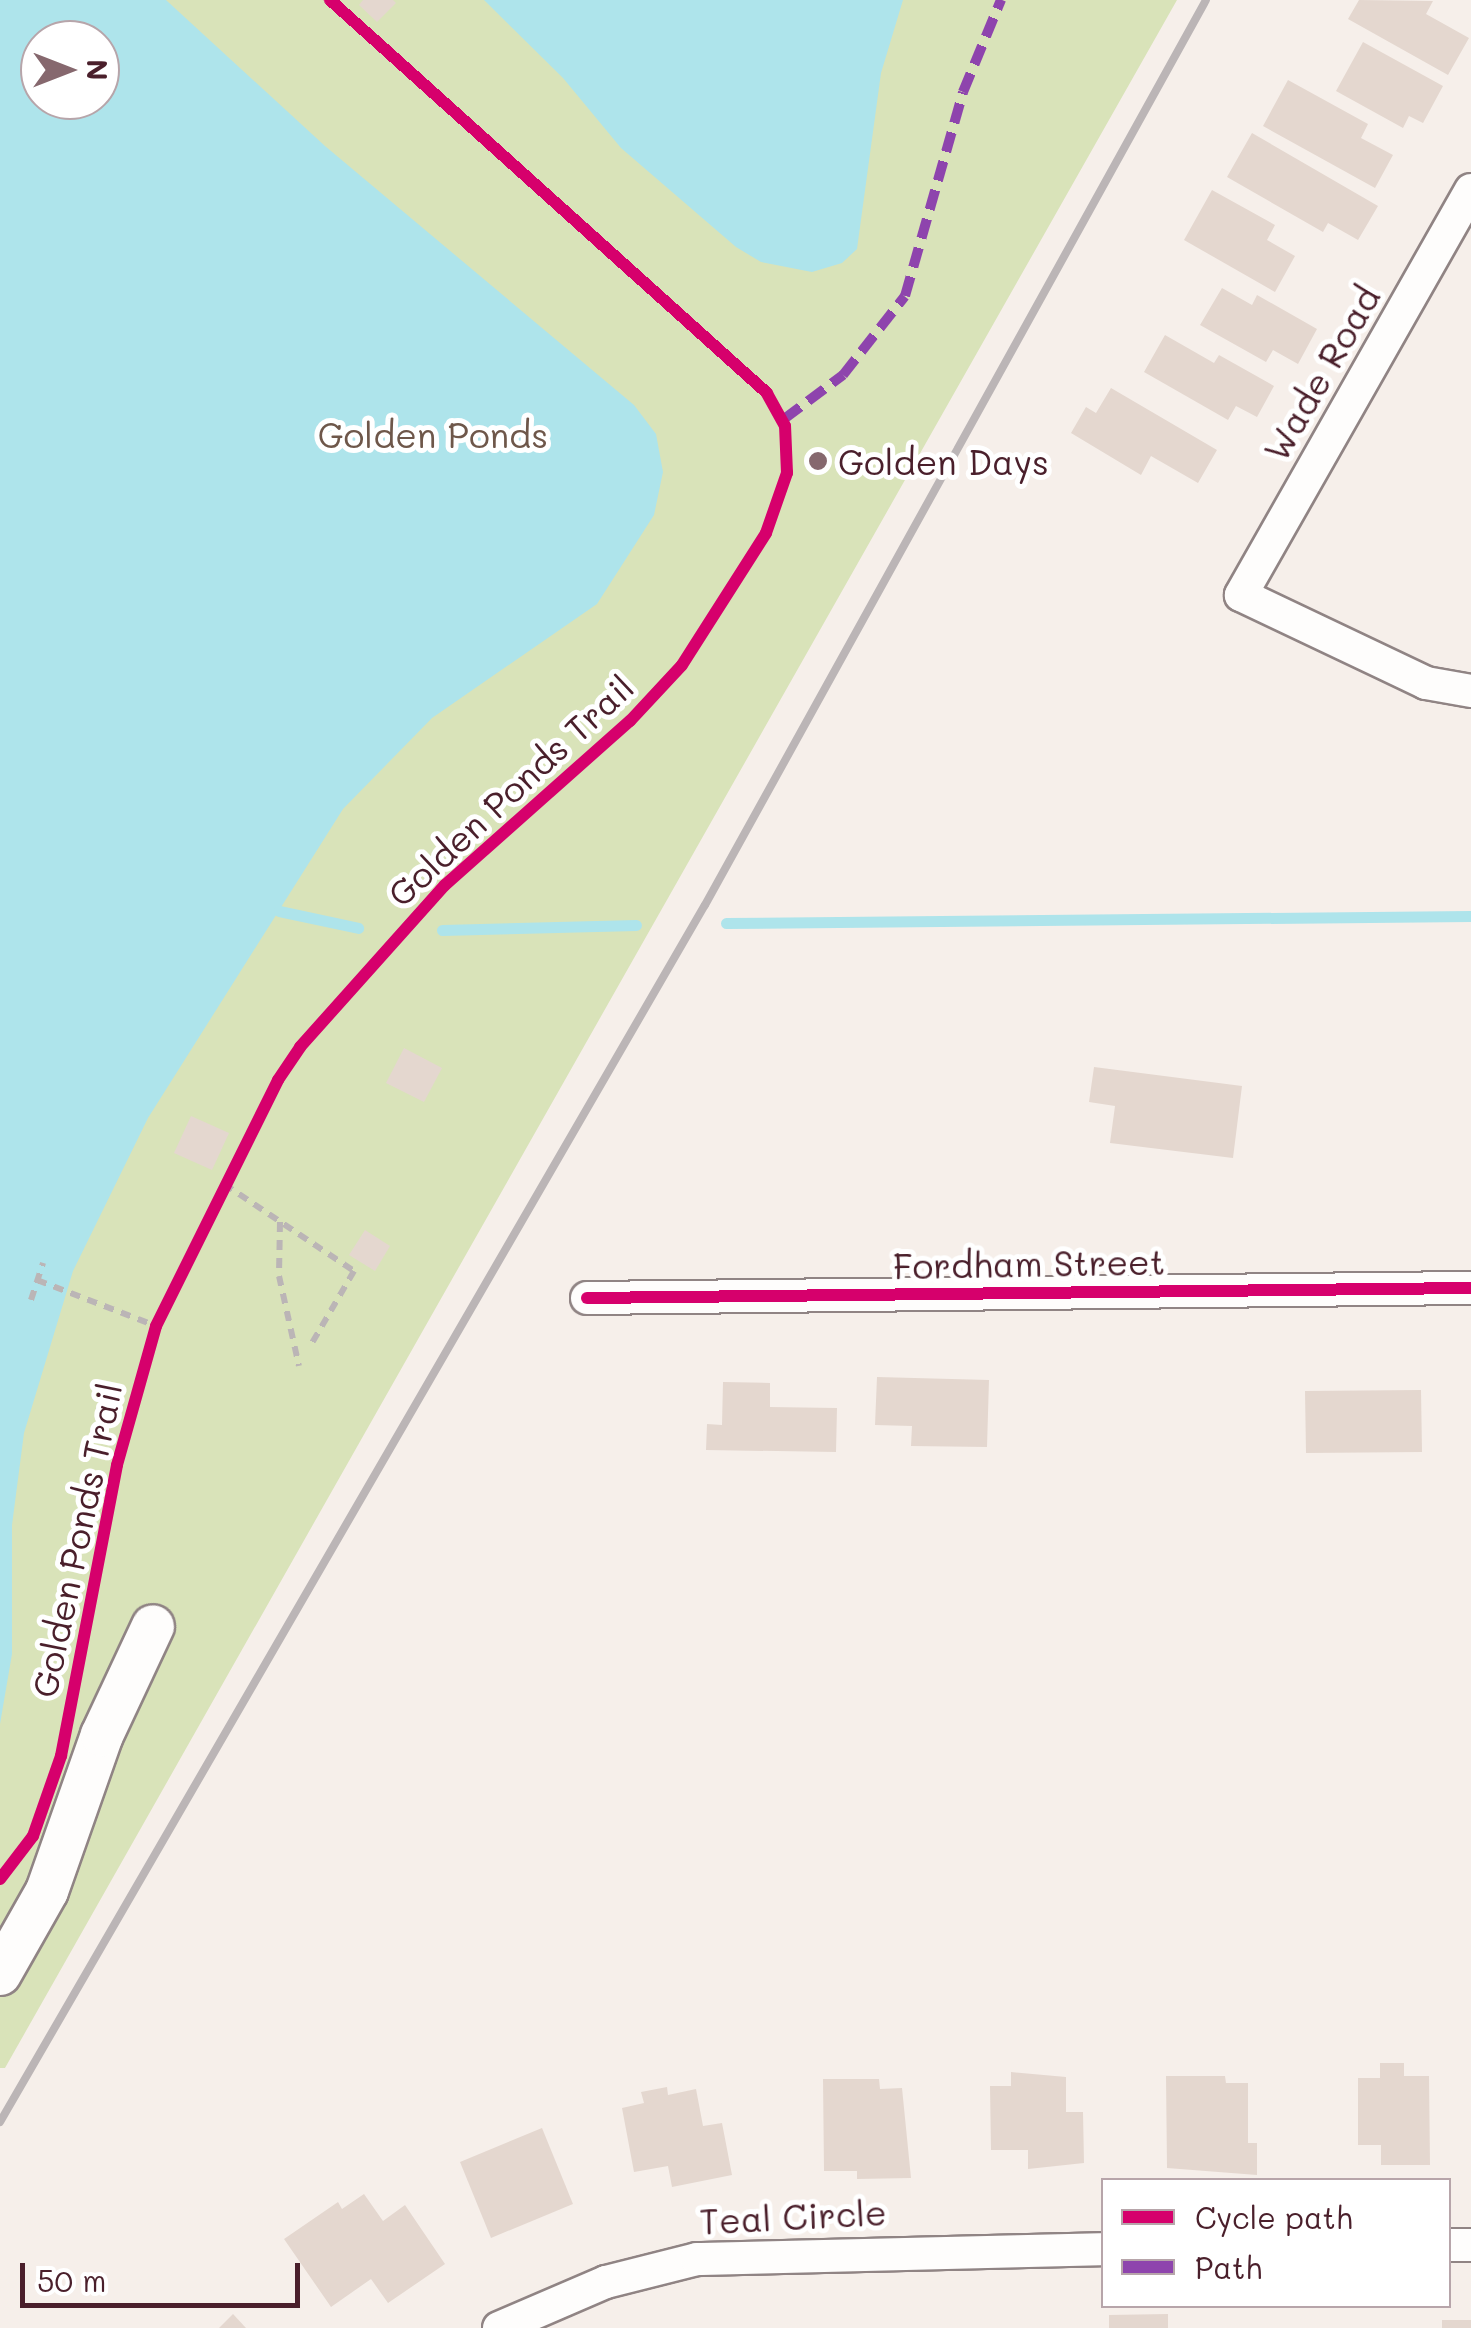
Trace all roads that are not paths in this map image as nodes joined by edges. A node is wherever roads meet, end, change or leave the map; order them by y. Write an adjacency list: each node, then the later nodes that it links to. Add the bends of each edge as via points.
1 (1471, 190): 2 (street, Wade Road, via 1241,595 1426,683)
2 (1471, 691)
3 (1471, 1288): 4 (street, Fordham Street)
4 (587, 1298)
5 (153, 1626): 6 (street, via 95,1754 52,1878)
6 (0, 1974)
7 (1101, 2249): 8 (street, Teal Circle, via 697,2259 606,2282)
8 (499, 2328)

